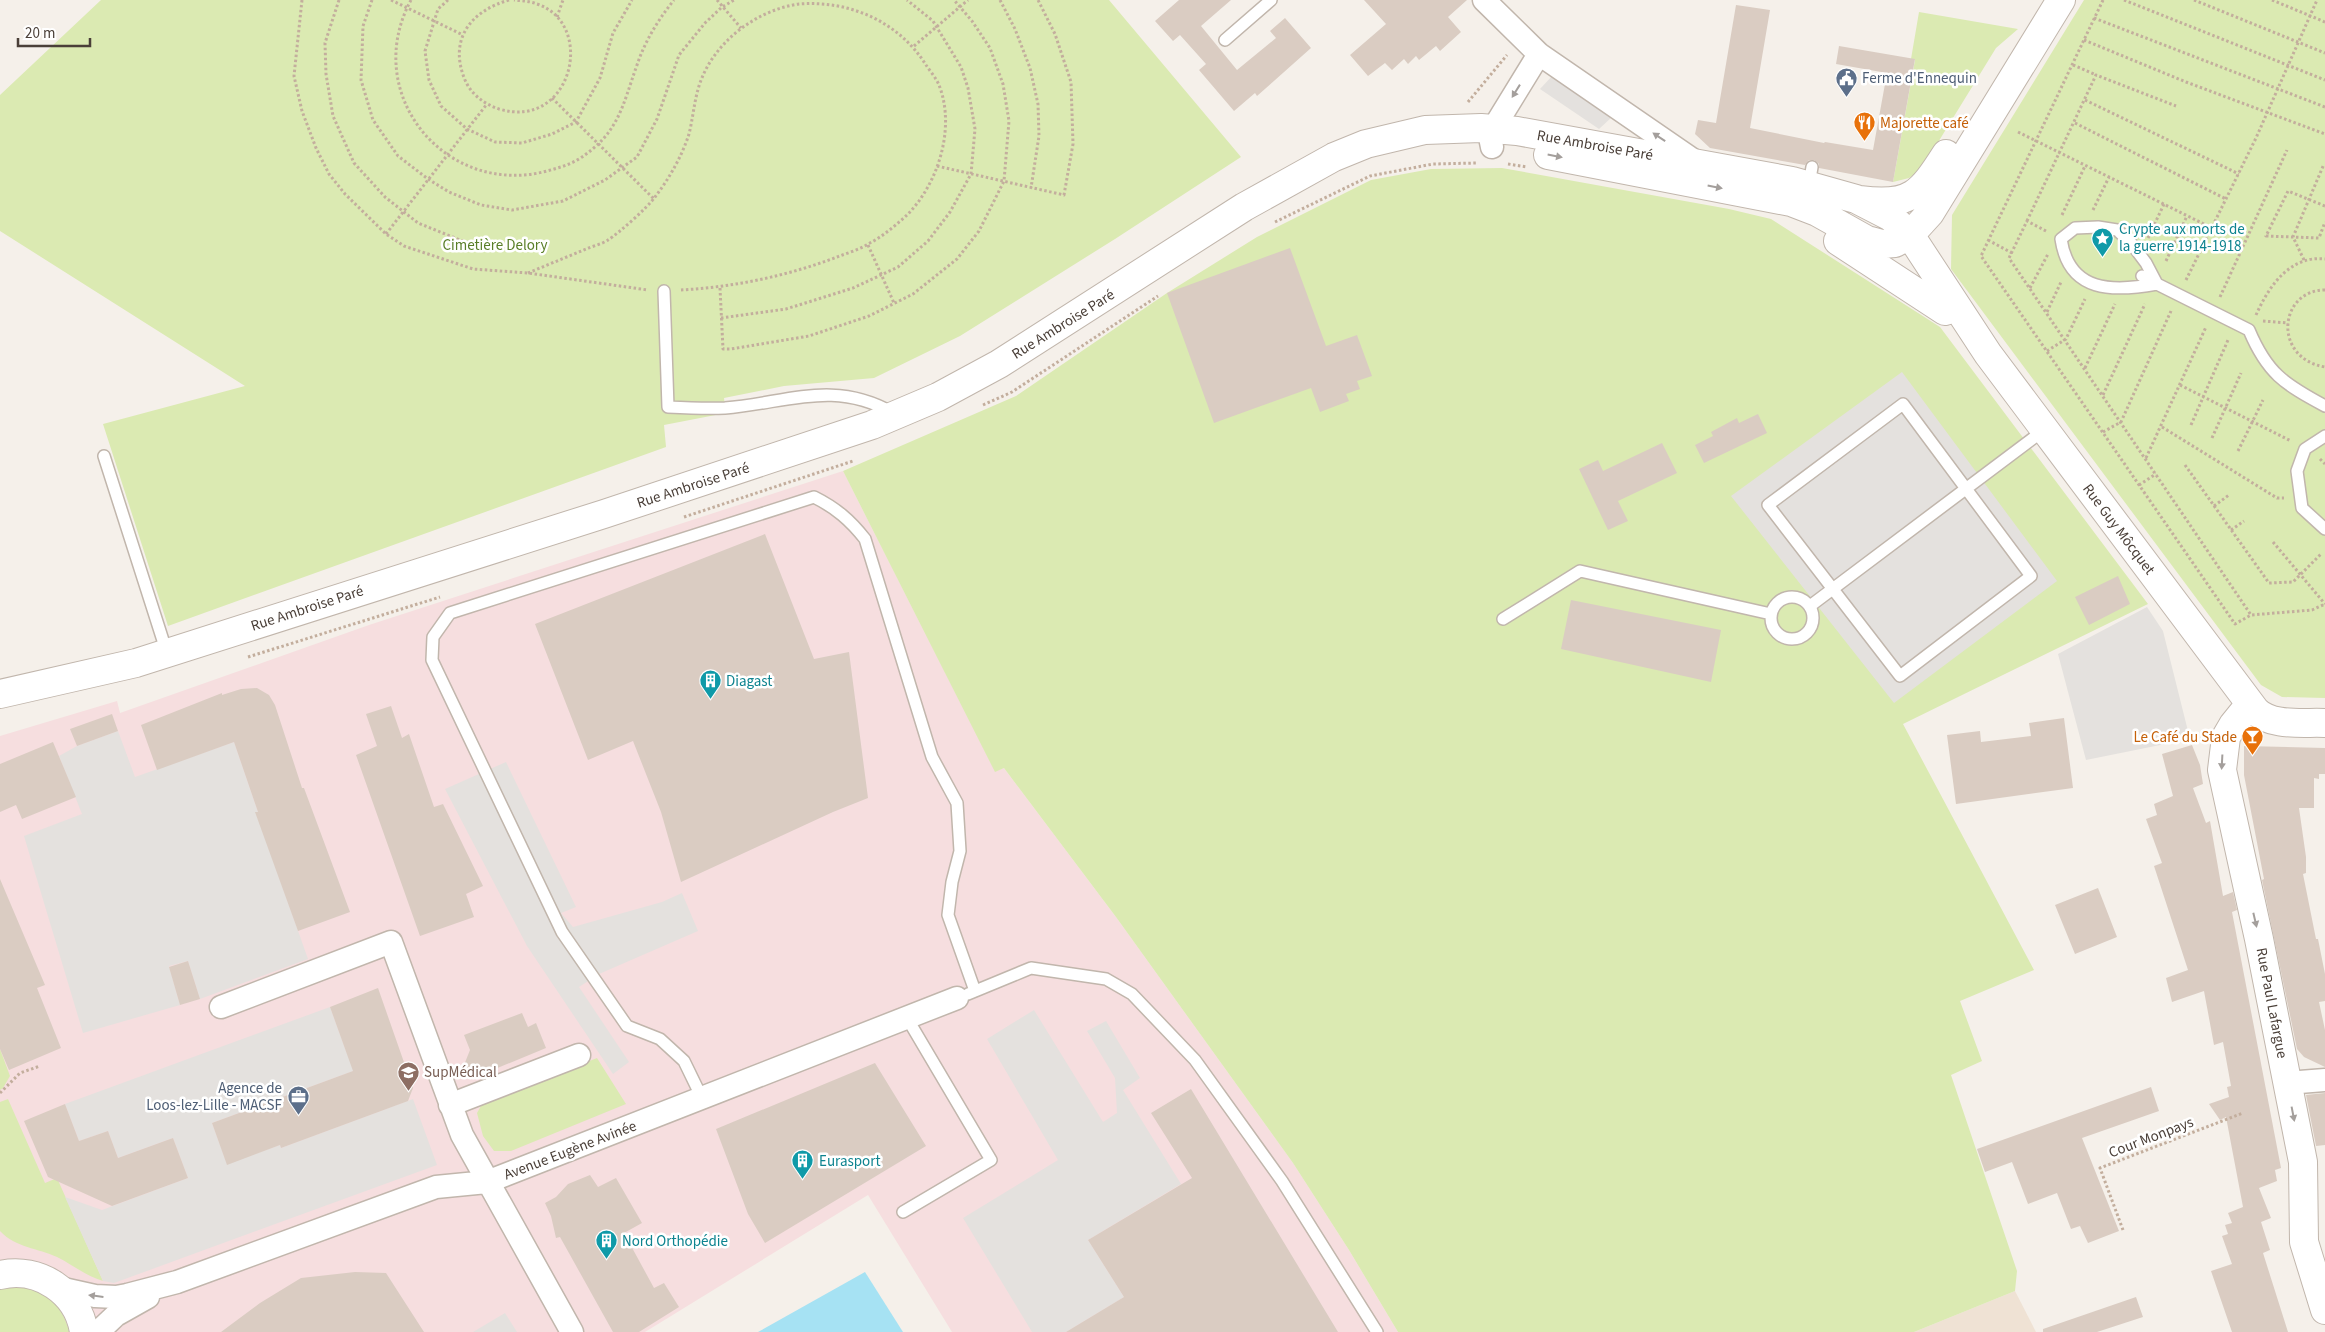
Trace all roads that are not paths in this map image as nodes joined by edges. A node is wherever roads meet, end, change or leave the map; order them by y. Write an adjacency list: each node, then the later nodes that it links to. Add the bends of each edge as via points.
1 (1270, 0): 5 (lane)
2 (1484, 0): 6 (street)
3 (2061, 0): 4 (street)
4 (2035, 35): 10 (street, Rue Ambroise Paré, via 2004,60 1929,180 1912,197 1887,202); 11 (street, via 1915,220)
5 (1225, 40)
6 (1539, 54): 7 (street, one-way to 7); 8 (street, one-way to 6)
7 (1492, 138): 8 (street, Rue Ambroise Paré, via 1517,131); 9 (street, Rue Ambroise Paré, one-way to 9, via 1546,154); 17 (street, Rue Ambroise Paré, via 1452,128 1416,132 1366,144 1334,157 1266,194 999,364)
8 (1699, 164): 10 (street, Rue Ambroise Paré, via 1810,176)
9 (1749, 194): 11 (street, Rue Ambroise Paré, via 1801,206 1874,243 1890,244); 14 (street, Rue Ambroise Paré, via 1785,206)
10 (1856, 199): 11 (street, Rue Ambroise Paré, via 1891,217)
11 (1910, 235): 14 (street, Rue Guy Môcquet, via 1916,265); 15 (street, Rue Guy Môcquet)
12 (2145, 278): 12 (lane, via 2114,289 2092,285 2075,272 2063,254 2061,239 2075,228 2116,230 2135,248); 16 (lane, via 2249,330 2259,353 2274,374)
13 (664, 291): 17 (lane, via 668,407 725,408 802,395 843,396 876,403)
14 (1945, 311): 15 (street, Rue Guy Môcquet)
15 (1988, 354): 18 (street, Rue Guy Môcquet)
16 (2325, 406)
17 (897, 415): 27 (street, Rue Ambroise Paré, via 849,434)
18 (2044, 430): 21 (lane); 29 (street, Rue Guy Môcquet)
19 (2325, 436): 22 (lane, via 2305,448 2296,471 2302,508)
20 (104, 456): 27 (lane)
21 (1966, 488): 23 (lane); 23 (lane, via 1903,404 1768,505); 23 (lane, via 2032,576 1900,676)
22 (2325, 529)
23 (1833, 589): 24 (lane)
24 (1810, 606): 25 (lane, via 1803,599 1790,596 1778,602); 25 (lane, via 1813,623 1805,635 1798,638 1778,634)
25 (1771, 614): 26 (lane, via 1580,571)
26 (1503, 619)
27 (167, 653): 28 (street, Rue Ambroise Paré, via 82,677)
28 (0, 694)
29 (2250, 704): 30 (street, Rue Guy Môcquet, via 2269,719); 36 (street, Rue Paul Lafargue, one-way to 36, via 2226,737 2222,770)
30 (2325, 723)
31 (966, 994): 33 (street, Avenue Eugène Avinée); 37 (lane, via 948,916 960,851 958,803 932,757 865,539 835,507 814,497 450,613 432,637 432,660 562,932 627,1026 660,1039 684,1061); 49 (lane, via 1031,968 1106,978 1132,994 1195,1060 1282,1181)
32 (220, 1007): 38 (street, via 391,942)
33 (907, 1018): 37 (street, Avenue Eugène Avinée); 40 (lane, via 991,1160)
34 (580, 1055): 38 (street)
35 (2325, 1080): 36 (street)
36 (2287, 1083): 45 (street, Rue Paul Lafargue, one-way to 45, via 2304,1171 2304,1242)
37 (702, 1098): 39 (street, Avenue Eugène Avinée)
38 (450, 1105): 39 (street)
39 (487, 1182): 43 (street, Avenue Eugène Avinée, via 436,1187); 48 (street)
40 (903, 1212)
41 (0, 1254): 42 (street)
42 (11, 1274): 44 (street, via 41,1278)
43 (177, 1282): 44 (street, Avenue Eugène Avinée, one-way to 44, via 116,1297 90,1296); 47 (street, Avenue Eugène Avinée, via 116,1315)
44 (59, 1288): 46 (street, via 78,1311)
45 (2325, 1310)
46 (84, 1332)
47 (98, 1332)
48 (572, 1332)
49 (1377, 1332)

